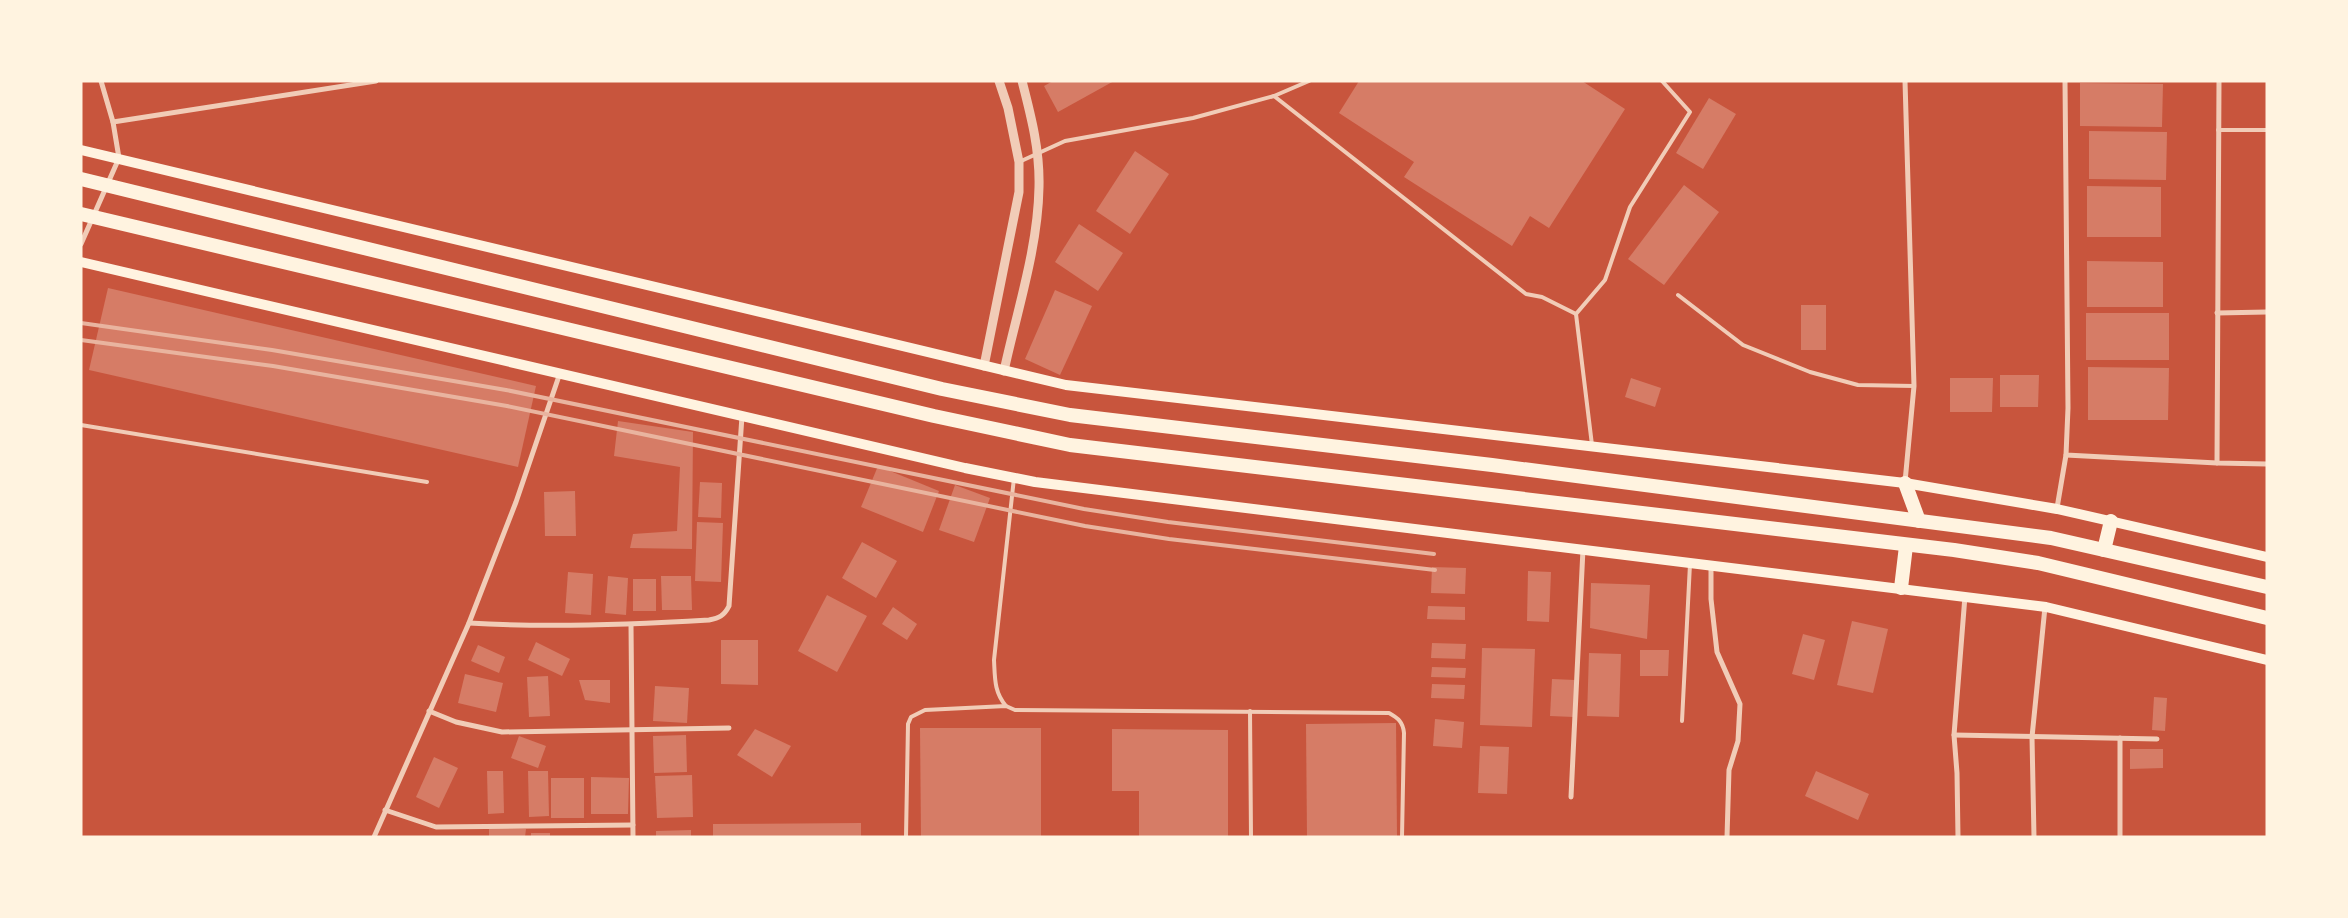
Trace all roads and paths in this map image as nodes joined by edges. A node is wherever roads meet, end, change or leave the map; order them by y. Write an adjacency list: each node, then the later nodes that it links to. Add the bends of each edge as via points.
1 (101, 81): 11 (street)
2 (376, 81): 11 (street)
3 (999, 81): 17 (street)
4 (1022, 81): 15 (street)
5 (1309, 81): 10 (lane)
6 (1662, 81): 25 (lane, via 1690,112 1630,207 1605,280)
7 (1905, 81): 29 (street)
8 (2065, 81): 33 (street)
9 (2219, 81): 12 (street)
10 (1274, 96): 15 (lane, via 1193,118 1065,142); 25 (lane, via 1526,294 1542,297)
11 (113, 122): 16 (street)
12 (2218, 130): 13 (lane); 24 (street)
13 (2267, 130)
14 (81, 150): 16 (main road)
15 (1038, 154): 17 (lane); 27 (street, via 1039,187 1031,250)
16 (119, 158): 20 (street); 26 (main road)
17 (1019, 162): 26 (street, via 1020,192)
18 (81, 179): 40 (highway, via 942,389 1070,415 1492,465)
19 (81, 214): 42 (highway, via 934,416 1070,445)
20 (81, 244)
21 (81, 262): 28 (main road)
22 (1678, 295): 29 (lane, via 1743,345 1810,372 1858,385)
23 (2267, 312): 24 (street)
24 (2217, 313): 34 (street)
25 (1576, 314): 32 (lane)
26 (984, 366): 27 (main road)
27 (1004, 371): 32 (main road, via 1085,388)
28 (560, 373): 30 (main road); 53 (street, via 516,502)
29 (1914, 386): 38 (street)
30 (742, 415): 36 (main road); 54 (street, via 726,613 708,620)
31 (81, 425): 37 (lane)
32 (1593, 447): 38 (main road)
33 (2066, 455): 34 (street); 39 (street)
34 (2217, 463): 35 (street)
35 (2267, 464)
36 (1014, 478): 43 (main road); 56 (lane, via 994,660 998,697)
37 (427, 482)
38 (1904, 483): 39 (main road); 40 (highway)
39 (2056, 509): 41 (main road)
40 (1918, 521): 44 (highway, via 2051,538)
41 (2110, 521): 44 (highway); 45 (main road)
42 (1906, 546): 49 (highway); 52 (highway, via 2038,563)
43 (1583, 549): 46 (main road); 66 (street)
44 (2104, 550): 48 (highway)
45 (2267, 558)
46 (1690, 562): 47 (main road); 59 (lane)
47 (1711, 565): 49 (main road); 74 (street, via 1717,652 1740,704 1738,741 1729,770)
48 (2267, 587)
49 (1901, 588): 50 (main road)
50 (1966, 596): 51 (main road); 62 (street)
51 (2046, 606): 55 (main road); 63 (street)
52 (2267, 618)
53 (469, 623): 54 (street, via 531,627); 57 (street)
54 (631, 625): 60 (street)
55 (2267, 660)
56 (1006, 706): 58 (lane, via 1016,710); 71 (lane, via 925,710 911,718 908,724)
57 (429, 711): 60 (street, via 456,722 502,732); 67 (street)
58 (1250, 711): 72 (lane); 73 (lane, via 1389,713 1398,718 1404,733)
59 (1682, 721)
60 (631, 728): 61 (street); 68 (street)
61 (729, 728)
62 (1954, 735): 63 (street); 75 (street, via 1958,773)
63 (2032, 737): 64 (street); 76 (street)
64 (2120, 738): 65 (street); 77 (street)
65 (2157, 739)
66 (1571, 797)
67 (385, 810): 68 (street, via 436,827); 69 (street)
68 (633, 825): 70 (street)
69 (374, 837)
70 (633, 837)
71 (906, 837)
72 (1251, 837)
73 (1402, 837)
74 (1727, 837)
75 (1958, 837)
76 (2034, 837)
77 (2120, 837)

